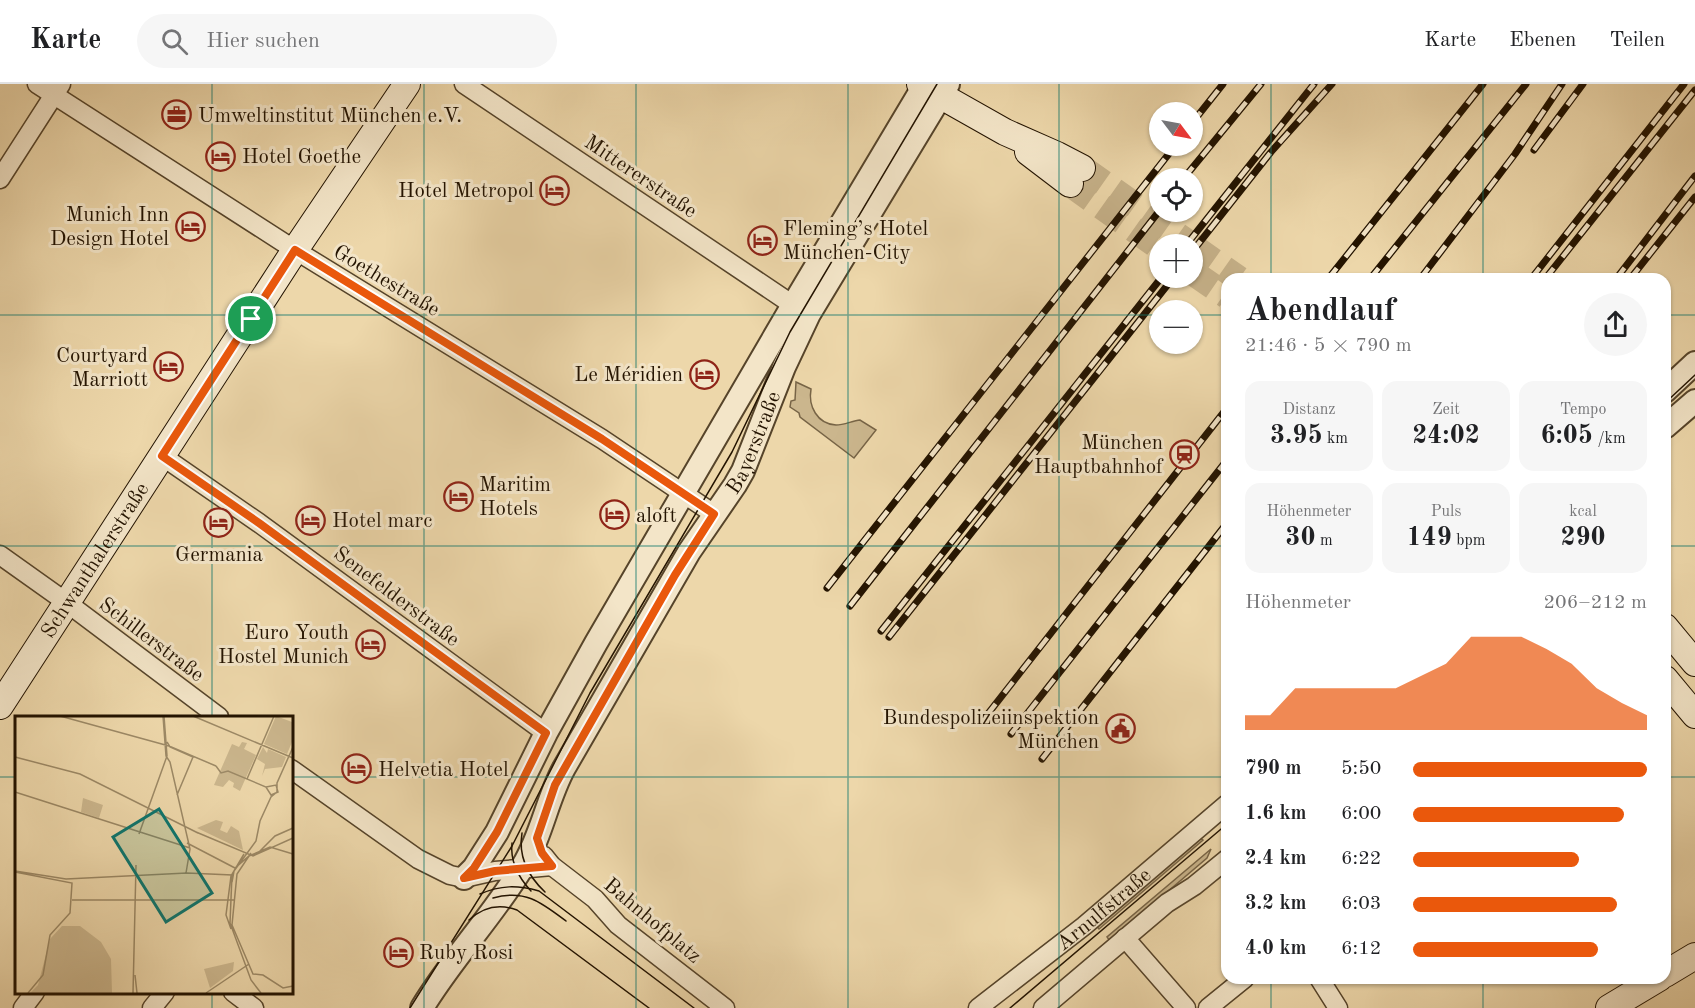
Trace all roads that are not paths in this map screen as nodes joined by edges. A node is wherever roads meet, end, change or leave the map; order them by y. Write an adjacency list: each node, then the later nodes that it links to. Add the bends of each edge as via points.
1 (37, 84): 5 (street, Goethestraße)
2 (407, 84): 8 (main road, Schwanthalerstraße)
3 (464, 84): 9 (street, Mittererstraße)
4 (932, 87): 6 (main road, via 1005,132 1057,155); 9 (street, Bayerstraße); 16 (street, Bayerstraße, via 809,314 742,471)
5 (57, 89): 7 (street); 8 (street, Goethestraße)
6 (1076, 176)
7 (0, 179)
8 (295, 250): 14 (main road, Schwanthalerstraße); 15 (street, Goethestraße, via 592,433)
9 (793, 305): 15 (street, Bayerstraße)
10 (1695, 363): 11 (street)
11 (1671, 385)
12 (1695, 401): 13 (street)
13 (1671, 422)
14 (162, 456): 18 (main road, Schwanthalerstraße); 25 (street, Senefelderstraße)
15 (682, 494): 16 (street, Goethestraße); 25 (street, Bayerstraße)
16 (714, 514): 28 (street, Bayerstraße, via 564,768)
17 (0, 555): 18 (street, Schillerstraße)
18 (66, 602): 22 (main road, Schwanthalerstraße); 24 (street, Schillerstraße)
19 (1671, 634): 20 (main road)
20 (1695, 663)
21 (1671, 686): 23 (main road)
22 (0, 706)
23 (1695, 715)
24 (218, 716)
25 (546, 733): 32 (street, Bayerstraße, via 497,832)
26 (292, 770): 32 (street, via 418,859)
27 (1221, 809): 47 (street, Arnulfstraße, via 1084,926)
28 (537, 838): 30 (street, Bahnhofplatz); 31 (street, Bayerstraße)
29 (1221, 865): 33 (street, Arnulfstraße)
30 (552, 866): 31 (street); 46 (street, Bahnhofplatz, via 595,899 618,925)
31 (520, 870): 32 (street); 45 (street, Bayerstraße)
32 (464, 878)
33 (1125, 938): 48 (street, Arnulfstraße); 49 (street)
34 (1695, 956): 35 (main road)
35 (1671, 970)
36 (1238, 984): 50 (street)
37 (1322, 984): 51 (street)
38 (1649, 984): 52 (main road)
39 (34, 993): 42 (street)
40 (164, 993): 43 (street)
41 (233, 993): 44 (street)
42 (23, 1008)
43 (152, 1008)
44 (254, 1008)
45 (422, 1008)
46 (726, 1008)
47 (978, 1008)
48 (1043, 1008)
49 (1186, 1008)
50 (1208, 1008)
51 (1338, 1008)
52 (1610, 1008)

